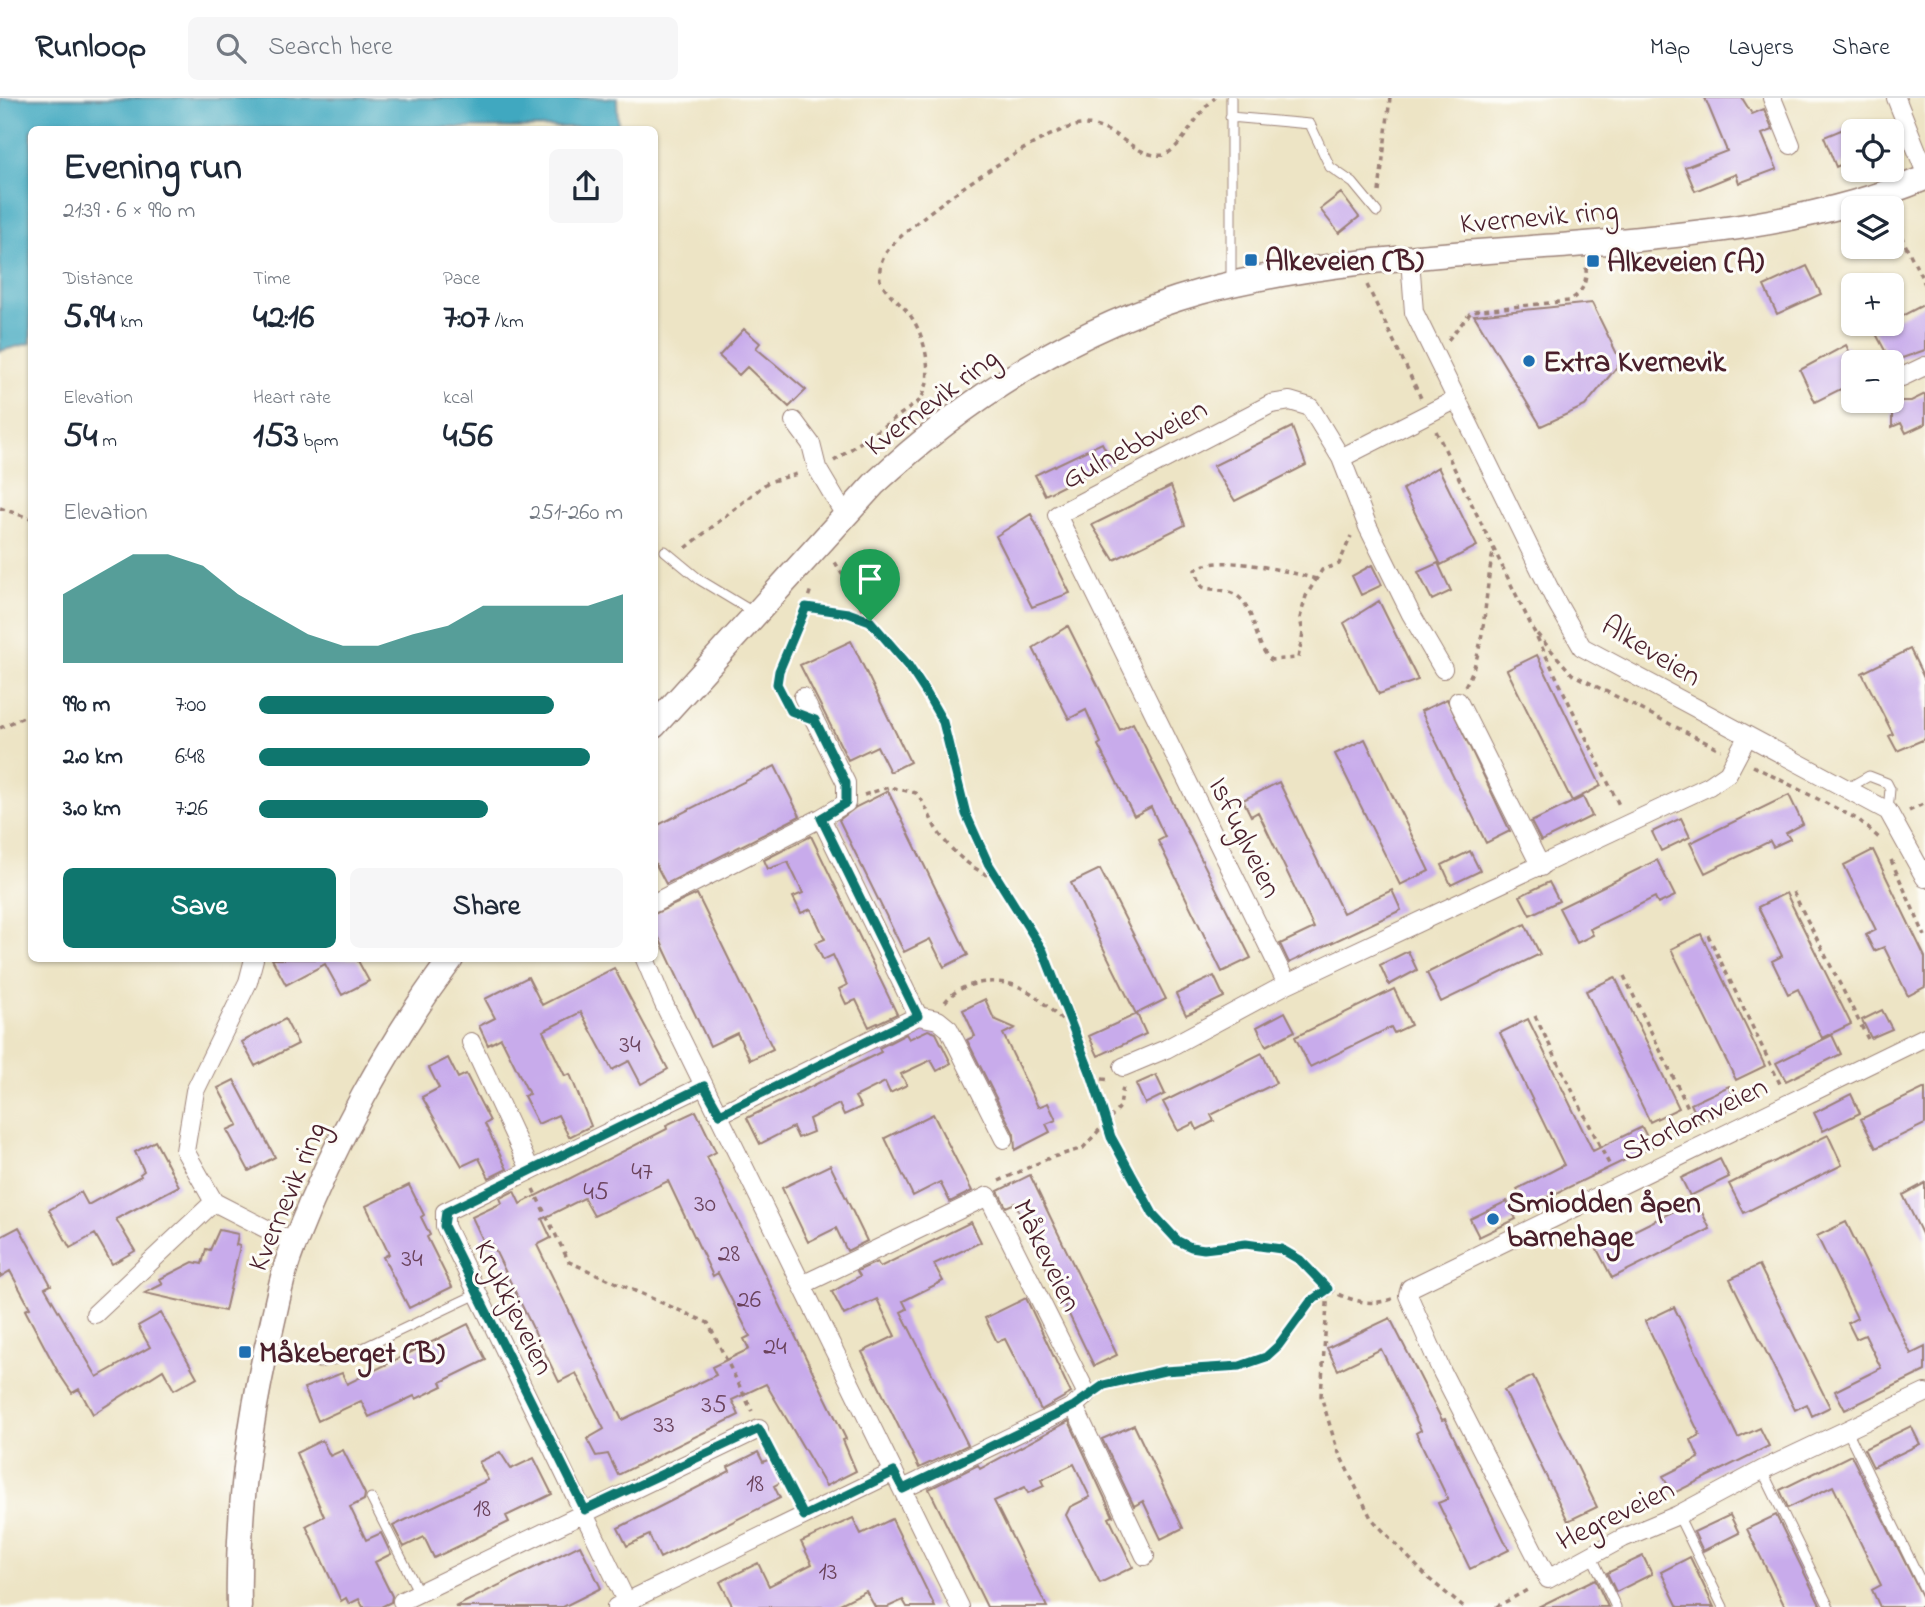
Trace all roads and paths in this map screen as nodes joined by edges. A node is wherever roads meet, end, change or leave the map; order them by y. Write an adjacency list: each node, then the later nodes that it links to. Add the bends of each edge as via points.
1 (1215, 98): 24 (path, via 1165,155 1149,155 1102,127 1081,125 1046,135 1010,155 901,236 885,254 880,280 917,325 928,373 927,390 918,402 843,456)
2 (1231, 98): 6 (lane)
3 (1390, 98): 10 (path)
4 (1772, 98): 7 (street)
5 (1896, 98): 8 (street)
6 (1230, 117): 10 (lane, via 1310,124 1329,167 1353,183); 15 (lane)
7 (1791, 145)
8 (1925, 171)
9 (1925, 178): 12 (main road, Kvernevik ring, via 1882,196 1819,212 1662,237)
10 (1377, 212)
11 (1904, 242): 16 (path)
12 (1410, 259): 15 (main road, Kvernevik ring); 20 (street, Alkeveien, via 1413,312)
13 (1586, 266): 17 (path, via 1587,280 1580,294 1569,301 1472,312)
14 (1365, 282): 21 (path)
15 (1231, 284): 26 (main road, Kvernevik ring, via 1120,321 992,387 907,453)
16 (1925, 284)
17 (1444, 344)
18 (1925, 366): 19 (street)
19 (1904, 376)
20 (1454, 400): 21 (street); 45 (street, Alkeveien, via 1582,647)
21 (1428, 414): 23 (street); 29 (path)
22 (794, 421): 24 (street, via 811,444)
23 (1341, 458): 28 (street, Gulnebbveien); 41 (street, Gulnebbveien, via 1310,407 1290,401 1271,404 1057,515)
24 (817, 468): 26 (street); 30 (path, via 768,482 684,550)
25 (0, 508): 27 (path)
26 (846, 517): 35 (main road, Kvernevik ring)
27 (28, 518)
28 (1368, 527): 33 (path, via 1349,539 1339,564 1322,570); 37 (street, Gulnebbveien)
29 (1494, 549): 39 (path, via 1480,649); 50 (path)
30 (665, 551): 35 (lane, via 700,580)
31 (828, 552): 36 (path)
32 (813, 579): 34 (path)
33 (1316, 579): 33 (path, via 1300,618 1303,633 1298,658 1271,660 1261,650 1251,613 1240,599 1230,592 1202,587 1195,570 1247,562)
34 (806, 607): 36 (path); 42 (path, via 777,684 791,711)
35 (754, 613): 43 (main road, Kvernevik ring)
36 (870, 621): 53 (path, via 908,665 943,722 966,814)
37 (1443, 669)
38 (803, 697): 42 (street)
39 (1458, 701): 51 (street)
40 (28, 715): 44 (path)
41 (1156, 715): 61 (street, Isfuglveien)
42 (815, 720): 47 (street, via 846,783)
43 (658, 721)
44 (0, 728)
45 (1747, 737): 46 (street, Alkeveien); 50 (street, via 1728,773)
46 (1846, 789): 48 (street, Alkeveien); 48 (lane, via 1869,776 1877,777 1889,789)
47 (846, 803): 49 (street); 53 (path, via 889,787 916,793 959,857)
48 (1888, 811): 52 (street)
49 (821, 818): 55 (street); 63 (street)
50 (1629, 824): 51 (street)
51 (1541, 867): 61 (street)
52 (1925, 878)
53 (998, 879): 64 (path, via 1043,951)
54 (1793, 892): 67 (path)
55 (658, 901)
56 (1708, 935): 70 (path)
57 (253, 962): 78 (street, via 195,1091 185,1151)
58 (448, 962): 79 (main road, Kvernevik ring, via 408,1019 358,1107)
59 (646, 962): 69 (street)
60 (1624, 976): 74 (path)
61 (1287, 984): 68 (street)
62 (1535, 1016): 76 (path)
63 (925, 1017): 64 (path, via 964,986 1003,984 1030,993); 71 (street); 73 (street, via 949,1028)
64 (1074, 1031): 72 (path)
65 (1925, 1038): 67 (street, Storlomveien)
66 (471, 1042): 75 (street)
67 (1879, 1060): 70 (street, Storlomveien)
68 (1123, 1073): 72 (path, via 1120,1107)
69 (704, 1086): 71 (street); 75 (street, Krykkjeveien)
70 (1789, 1103): 74 (street, Storlomveien)
71 (720, 1114): 80 (street)
72 (1106, 1121): 77 (path, via 1083,1148 1003,1177); 81 (path, via 1137,1189 1178,1241 1204,1249 1246,1244 1281,1249 1300,1260)
73 (1004, 1139)
74 (1705, 1142): 76 (street, Storlomveien)
75 (529, 1175): 83 (street, Krykkjeveien, via 446,1212 444,1226); 88 (path, via 569,1262 708,1323)
76 (1619, 1185): 82 (street, Storlomveien)
77 (988, 1196): 80 (street, Måkeveien); 89 (street, Måkeveien)
78 (214, 1202): 79 (street); 84 (street)
79 (294, 1242): 106 (main road, Kvernevik ring, via 255,1404 240,1505)
80 (802, 1285): 93 (street)
81 (1328, 1289): 82 (path, via 1363,1303 1381,1303); 89 (path, via 1311,1301 1266,1357 1240,1366 1125,1378); 108 (path, via 1321,1396 1337,1449 1358,1494 1385,1535)
82 (1408, 1292): 101 (street, Hegreveien)
83 (477, 1294): 86 (lane, via 342,1358); 96 (street, Krykkjeveien)
84 (95, 1314)
85 (280, 1352): 86 (path)
86 (320, 1363)
87 (1925, 1393): 91 (street, Hegreveien)
88 (745, 1395)
89 (1081, 1400): 94 (street); 99 (street, Måkeveien)
90 (759, 1429): 96 (street); 98 (path)
91 (1847, 1430): 92 (street, Hegreveien); 102 (lane)
92 (1762, 1469): 97 (street, Hegreveien); 112 (lane)
93 (894, 1472): 94 (street); 98 (street)
94 (903, 1489): 107 (street)
95 (371, 1498): 103 (lane)
96 (585, 1510): 103 (street); 105 (street, Krykkjeveien)
97 (1678, 1515): 100 (street, Hegreveien, via 1623,1538); 111 (lane)
98 (804, 1516): 105 (street)
99 (1145, 1556)
100 (1592, 1558): 101 (street, Hegreveien); 110 (lane)
101 (1548, 1579): 109 (path)
102 (1925, 1590)
103 (418, 1591): 104 (street)
104 (402, 1601)
105 (624, 1605)
106 (239, 1607)
107 (960, 1607)
108 (1463, 1607)
109 (1496, 1607)
110 (1616, 1607)
111 (1723, 1607)
112 (1829, 1607)

